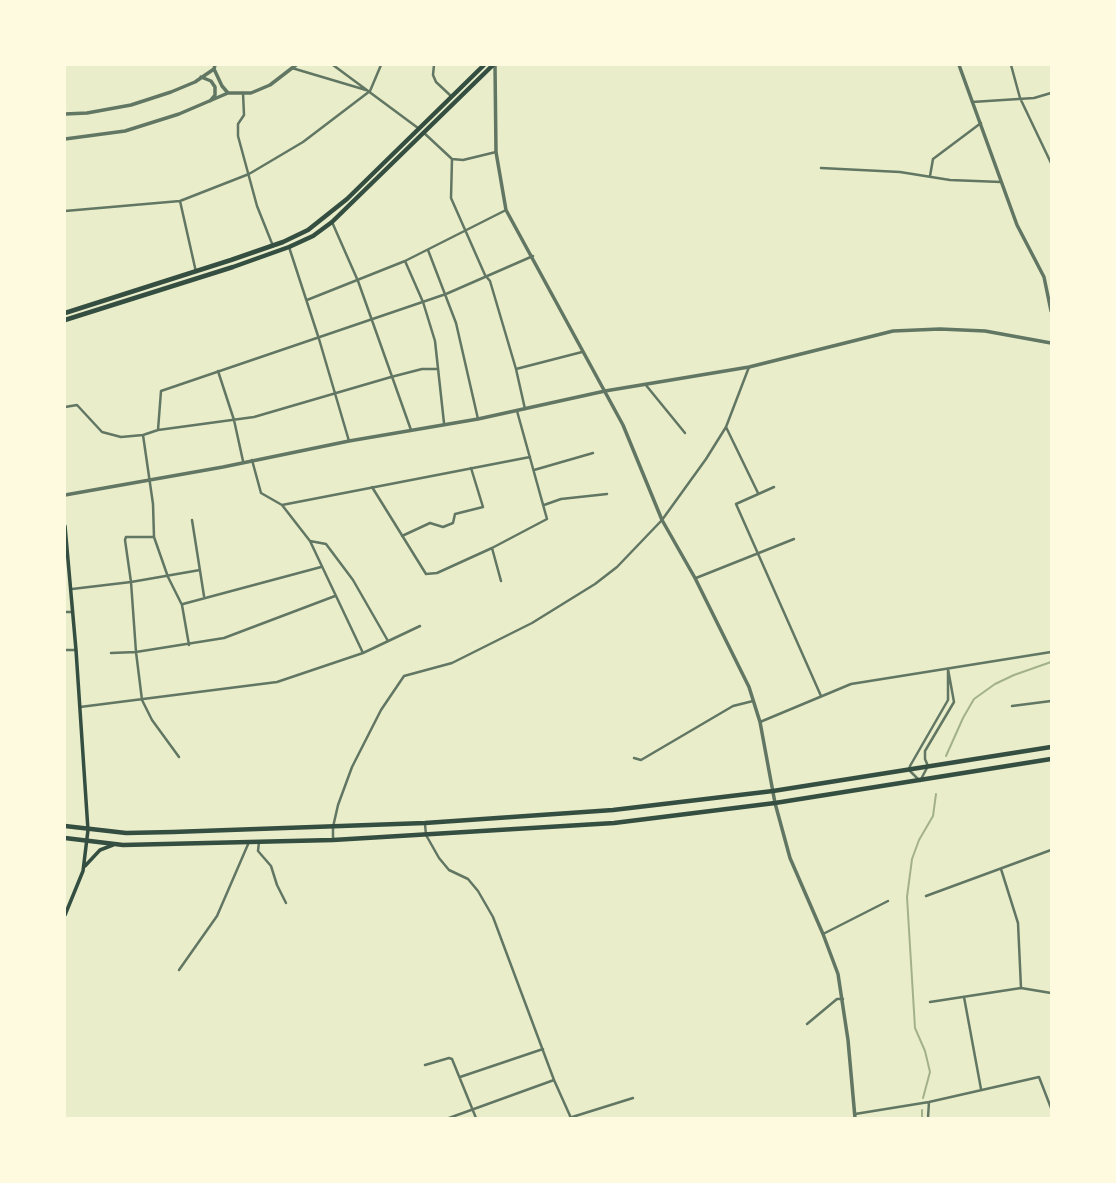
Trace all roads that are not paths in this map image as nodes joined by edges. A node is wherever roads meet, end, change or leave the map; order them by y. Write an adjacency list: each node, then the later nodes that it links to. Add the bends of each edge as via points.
1 (333, 65): 11 (street)
2 (381, 65): 11 (street)
3 (434, 65): 15 (street, via 436,82)
4 (484, 65): 15 (main road)
5 (494, 65): 22 (main road); 24 (street)
6 (959, 65): 18 (street)
7 (1011, 65): 16 (street)
8 (294, 66): 11 (street); 13 (street, via 261,90)
9 (214, 67): 10 (street); 12 (street)
10 (201, 77): 17 (street, via 215,87); 19 (street, via 131,105)
11 (370, 91): 21 (street); 28 (street, via 303,142)
12 (228, 93): 13 (street); 17 (street)
13 (243, 93): 28 (street, via 244,115 238,136)
14 (1051, 93): 16 (street)
15 (452, 97): 21 (main road)
16 (1020, 98): 18 (street); 26 (street)
17 (209, 102): 23 (street, via 125,131)
18 (972, 102): 20 (street)
19 (65, 114)
20 (981, 123): 29 (street, via 933,159); 30 (street)
21 (418, 128): 22 (street); 36 (main road, via 328,217)
22 (424, 133): 25 (street); 34 (main road)
23 (65, 139)
24 (496, 152): 25 (street); 32 (street)
25 (452, 159): 35 (street, via 451,198)
26 (1051, 163)
27 (821, 168): 29 (street)
28 (249, 174): 31 (street); 36 (street)
29 (930, 177): 30 (street)
30 (1001, 181): 49 (street, via 1017,225 1044,276)
31 (180, 201): 33 (street); 43 (street)
32 (506, 210): 35 (street); 39 (street)
33 (65, 211)
34 (332, 222): 37 (main road); 45 (street)
35 (466, 231): 38 (street); 44 (street)
36 (273, 246): 40 (main road)
37 (289, 247): 42 (main road); 47 (street)
38 (428, 250): 41 (street); 46 (street)
39 (533, 256): 44 (street); 55 (street)
40 (231, 260): 42 (main road); 43 (main road)
41 (405, 261): 45 (street); 48 (street)
42 (233, 267): 51 (main road)
43 (196, 272): 50 (main road)
44 (485, 275): 46 (street); 58 (street)
45 (358, 281): 47 (street); 52 (street)
46 (446, 294): 48 (street); 67 (street)
47 (306, 300): 53 (street)
48 (423, 302): 52 (street); 57 (street)
49 (1051, 311)
50 (65, 313)
51 (65, 320)
52 (372, 320): 53 (street); 60 (street)
53 (319, 339): 59 (street); 63 (street)
54 (1051, 343): 56 (street, via 985,331 892,331)
55 (582, 352): 58 (street); 62 (street)
56 (749, 367): 61 (street); 70 (street)
57 (438, 369): 60 (street); 69 (street)
58 (516, 369): 65 (street)
59 (218, 371): 68 (street); 71 (street, via 161,391)
60 (391, 377): 63 (street); 72 (street)
61 (645, 384): 62 (street); 73 (street)
62 (605, 391): 65 (street); 91 (street)
63 (334, 394): 68 (street); 75 (street)
64 (65, 407): 74 (street, via 77,405 102,432 121,437)
65 (525, 409): 66 (street)
66 (517, 411): 67 (street); 77 (street)
67 (478, 419): 69 (street)
68 (234, 420): 71 (street); 79 (street)
69 (444, 424): 72 (street)
70 (726, 427): 85 (street); 91 (street)
71 (158, 430): 74 (street)
72 (411, 430): 75 (street)
73 (685, 433)
74 (143, 435): 82 (street)
75 (349, 440): 78 (street)
76 (593, 453): 81 (street)
77 (530, 457): 80 (street); 81 (street)
78 (252, 460): 79 (street); 88 (street, via 261,493)
79 (243, 461): 82 (street)
80 (471, 468): 83 (street); 93 (street, via 484,507 455,514 453,523 443,527 430,523)
81 (534, 470): 89 (street)
82 (148, 480): 87 (street); 94 (street)
83 (372, 487): 88 (street); 93 (street)
84 (774, 487): 85 (street)
85 (758, 493): 98 (street, via 736,504)
86 (607, 494): 89 (street)
87 (65, 495)
88 (282, 505): 96 (street)
89 (544, 505): 97 (street, via 547,519)
90 (192, 520): 100 (street)
91 (662, 520): 102 (street); 139 (street, via 617,567 532,623 452,663 404,676 352,767)
92 (65, 526): 105 (main road)
93 (402, 536): 97 (street, via 426,574)
94 (154, 537): 101 (street); 104 (street, via 126,537)
95 (794, 539): 98 (street)
96 (310, 541): 99 (street); 112 (street, via 326,544)
97 (492, 548): 103 (street)
98 (757, 552): 102 (street); 121 (street)
99 (321, 567): 106 (street); 107 (street)
100 (200, 570): 101 (street); 107 (street)
101 (168, 577): 104 (street); 108 (street)
102 (695, 578): 123 (street)
103 (501, 581)
104 (131, 582): 105 (street); 116 (street)
105 (71, 589): 110 (main road)
106 (335, 596): 113 (street, via 224,638); 119 (street)
107 (204, 597): 108 (street)
108 (182, 605): 113 (street)
109 (65, 612): 110 (street)
110 (73, 612): 115 (main road)
111 (420, 626): 112 (street)
112 (388, 641): 119 (street)
113 (189, 645): 116 (street)
114 (65, 650): 115 (street)
115 (76, 650): 126 (main road)
116 (136, 652): 118 (street); 122 (street)
117 (1051, 652): 120 (street)
118 (111, 653)
119 (363, 653): 122 (street, via 277,682)
120 (948, 669): 121 (street, via 851,684); 132 (street, via 954,702 925,751); 133 (street, via 948,700)
121 (821, 695): 127 (street)
122 (142, 700): 126 (street); 129 (street)
123 (753, 701): 127 (street); 130 (street, via 733,706 641,760)
124 (1051, 701): 125 (street)
125 (1012, 706)
126 (80, 707): 140 (main road)
127 (760, 722): 135 (street)
128 (1051, 747): 132 (main road)
129 (179, 757)
130 (634, 758)
131 (1051, 759): 134 (main road)
132 (927, 767): 133 (main road); 134 (street)
133 (909, 770): 134 (street); 135 (main road)
134 (920, 781): 136 (main road)
135 (773, 791): 136 (street); 137 (main road, via 613,810)
136 (775, 803): 141 (main road, via 614,822); 155 (street, via 790,858)
137 (425, 823): 139 (main road); 141 (street)
138 (65, 826): 140 (main road)
139 (333, 827): 140 (main road); 143 (street)
140 (88, 830): 144 (main road)
141 (426, 835): 143 (main road); 163 (street, via 449,870 468,879 490,910)
142 (65, 838): 144 (main road)
143 (333, 841): 146 (main road)
144 (87, 842): 147 (main road); 149 (main road)
145 (249, 842): 146 (main road); 147 (main road); 156 (street, via 217,916)
146 (259, 842): 153 (street, via 258,851 271,866)
147 (113, 845): 149 (main road, via 100,850)
148 (1051, 850): 150 (street)
149 (83, 867): 154 (main road)
150 (1001, 870): 151 (street); 157 (street, via 1018,923)
151 (926, 896)
152 (888, 901): 155 (street)
153 (286, 903)
154 (65, 915)
155 (823, 933): 160 (street)
156 (179, 970)
157 (1021, 988): 158 (street); 159 (street)
158 (1051, 993)
159 (964, 997): 161 (street); 167 (street)
160 (844, 999): 162 (street, via 837,999); 172 (street)
161 (930, 1002)
162 (807, 1024)
163 (543, 1049): 165 (street); 166 (street)
164 (425, 1065): 165 (street, via 452,1059)
165 (460, 1077): 171 (street)
166 (554, 1080): 171 (street); 175 (street)
167 (981, 1089): 169 (street); 170 (street, via 1039,1076)
168 (634, 1098): 175 (street)
169 (929, 1102): 172 (street); 176 (street)
170 (1051, 1108)
171 (473, 1110): 173 (street); 174 (street)
172 (855, 1116)
173 (449, 1118)
174 (476, 1118)
175 (570, 1118)
176 (928, 1118)

